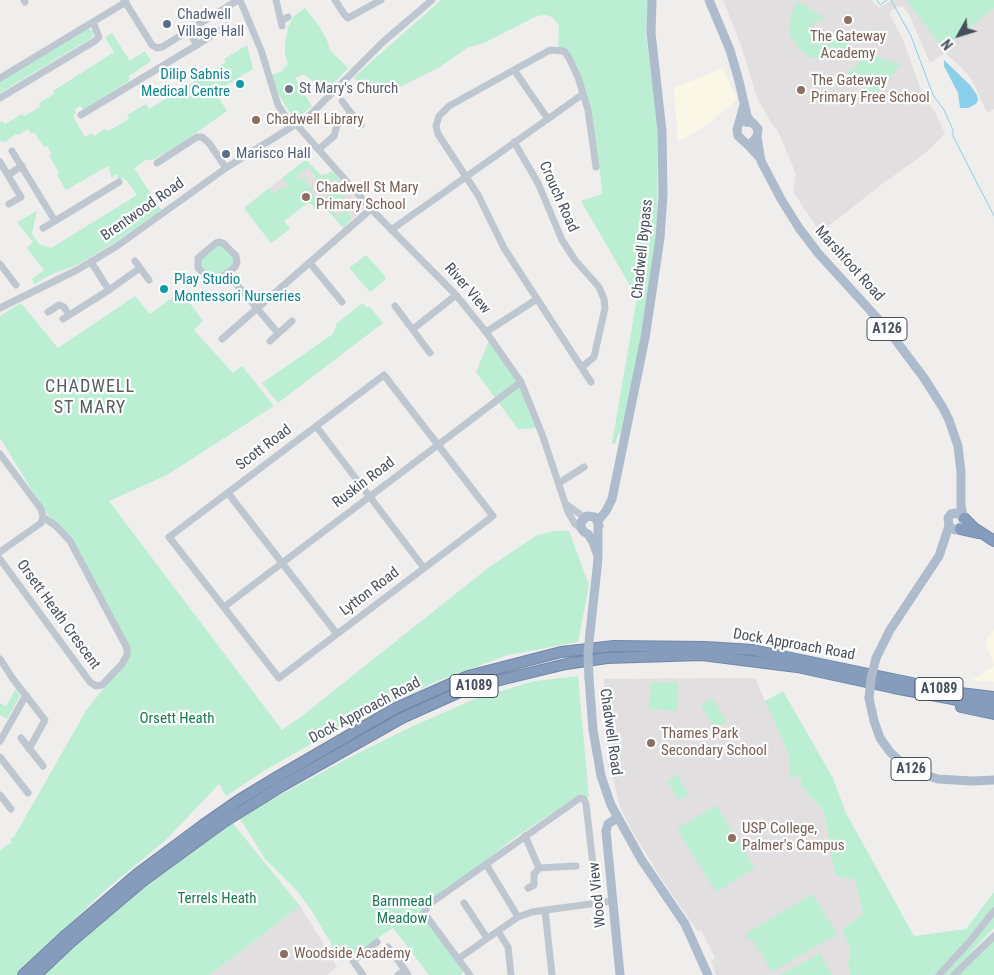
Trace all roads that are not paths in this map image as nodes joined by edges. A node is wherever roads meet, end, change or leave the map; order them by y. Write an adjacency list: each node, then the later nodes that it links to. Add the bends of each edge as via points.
1 (239, 0): 12 (street); 24 (street, River View, via 261,50 278,105 290,122)
2 (276, 0): 9 (street)
3 (335, 0): 4 (street, via 348,18)
4 (382, 0)
5 (432, 0): 24 (street, Brentwood Road, via 384,41 310,116)
6 (652, 0): 80 (main road, Chadwell Bypass, via 651,33 662,131 660,238 645,338)
7 (709, 0): 19 (main road, Marshfoot Road / A126, via 730,50)
8 (125, 1): 10 (street); 12 (street, via 157,48)
9 (284, 21)
10 (93, 22): 15 (street); 17 (street, via 99,37 95,41)
11 (228, 26): 13 (street)
12 (188, 30): 13 (street)
13 (197, 45): 21 (street)
14 (514, 70): 16 (street, via 550,50 564,51); 22 (street); 39 (street, via 448,106 439,116 438,134)
15 (0, 78)
16 (583, 94): 22 (street); 36 (street)
17 (0, 98)
18 (342, 100): 20 (street)
19 (744, 105): 23 (main road, Marshfoot Road / A126); 26 (main road, Marshfoot Road / A126)
20 (351, 113): 25 (street); 30 (street, via 337,125 334,136)
21 (81, 115)
22 (548, 119): 28 (street)
23 (751, 122): 26 (main road, via 741,123); 27 (main road, Marshfoot Road / A126, via 758,129)
24 (296, 124): 30 (street, River View); 37 (street, Brentwood Road)
25 (361, 125)
26 (737, 130): 29 (main road, Marshfoot Road / A126)
27 (757, 137): 29 (main road, via 752,142); 32 (main road, Marshfoot Road / A126)
28 (514, 142): 39 (street); 69 (street, Crouch Road, via 538,184 562,240 599,287 604,299 605,308 594,357)
29 (745, 142): 32 (main road, Marshfoot Road / A126)
30 (318, 149): 42 (street, River View)
31 (12, 150): 35 (street)
32 (762, 160): 77 (main road, Marshfoot Road / A126, via 781,199 804,234 888,330 936,396 958,446)
33 (0, 162): 38 (street)
34 (157, 162): 37 (street, via 202,137)
35 (22, 166): 38 (street); 43 (street)
36 (596, 167)
37 (226, 168): 47 (street, Brentwood Road)
38 (8, 175): 41 (street, via 21,197)
39 (466, 176): 45 (street); 56 (street, via 504,248)
40 (119, 182): 43 (street)
41 (8, 204)
42 (371, 210): 45 (street, River View); 48 (street)
43 (55, 221): 44 (street)
44 (43, 228)
45 (391, 230): 55 (street, River View)
46 (135, 261): 50 (street)
47 (91, 262): 54 (street); 59 (street, Brentwood Road)
48 (310, 263): 57 (street); 60 (street)
49 (0, 264): 53 (street)
50 (140, 268): 52 (street); 54 (street)
51 (227, 273): 51 (street, via 212,282 198,268 198,258 216,243 224,244 236,256 237,262); 60 (street)
52 (149, 280)
53 (16, 286)
54 (109, 290): 61 (street, via 66,317 64,306 59,305)
55 (456, 295): 63 (street); 64 (street, River View)
56 (537, 299): 64 (street); 69 (street)
57 (342, 302)
58 (395, 306): 63 (street)
59 (0, 308)
60 (257, 309): 65 (street); 66 (street)
61 (48, 312)
62 (292, 321): 65 (street)
63 (413, 329): 68 (street)
64 (486, 332): 70 (street, River View)
65 (278, 333): 67 (street)
66 (222, 339)
67 (270, 341)
68 (430, 352)
69 (582, 367): 71 (street)
70 (522, 382): 73 (street, Ruskin Road); 76 (street, River View)
71 (591, 382)
72 (316, 426): 73 (street, Scott Road, via 384,375); 78 (street, Scott Road); 79 (street)
73 (438, 444): 79 (street, Ruskin Road); 95 (street, Lytton Road, via 493,516)
74 (0, 454): 84 (street, via 41,509)
75 (582, 470): 76 (street)
76 (559, 483): 81 (street, River View)
77 (961, 491): 82 (main road, Marshfoot Road / A126); 85 (main road, Marshfoot Road / A126)
78 (228, 493): 94 (street); 96 (street, Scott Road, via 169,538)
79 (369, 497): 94 (street, Ruskin Road); 95 (street)
80 (612, 499): 83 (main road); 86 (main road, Chadwell Bypass)
81 (567, 504): 83 (street); 88 (street, River View, via 572,519)
82 (951, 514): 85 (main road, via 958,513); 87 (main road, via 948,521)
83 (587, 516): 86 (main road, via 595,517); 88 (main road, via 581,522)
84 (43, 517): 91 (street, via 41,523); 93 (street, Orsett Heath Crescent, via 70,541 127,648 122,664 102,685 90,682)
85 (964, 517): 87 (main road, via 964,526); 89 (highway)
86 (598, 525): 88 (main road, via 594,533); 92 (main road, Chadwell Road)
87 (956, 528): 89 (highway); 111 (main road, A126, bridge, via 932,570 890,630 876,658 870,698 880,738 903,764 938,779)
88 (585, 531): 92 (main road)
89 (984, 534): 90 (highway)
90 (994, 541)
91 (0, 552)
92 (598, 556): 115 (main road, Chadwell Road, bridge, via 588,654 592,721 601,776)
93 (0, 559)
94 (283, 562): 96 (street, Ruskin Road); 97 (street)
95 (424, 568): 97 (street, Lytton Road)
96 (224, 607): 97 (street, Lytton Road, via 279,678)
97 (337, 634)
98 (0, 658): 102 (street)
99 (884, 678): 101 (highway); 103 (highway, Dock Approach Road / A1089); 135 (highway, Dock Approach Road / A1089, via 753,650 687,646 614,646 561,652 468,676 396,708 239,800 137,874)
100 (894, 688): 104 (highway, Dock Approach Road / A1089); 105 (highway, via 944,704); 136 (highway, Dock Approach Road / A1089, via 797,667 702,655 607,658 566,664 471,687 402,718 224,822 143,881)
101 (994, 691)
102 (26, 695): 107 (street); 108 (street, via 44,720)
103 (994, 697)
104 (994, 705)
105 (994, 714)
106 (21, 738): 108 (street)
107 (0, 739)
108 (30, 749): 110 (street)
109 (0, 757): 112 (street)
110 (43, 766)
111 (994, 780)
112 (28, 792)
113 (0, 795): 114 (street)
114 (11, 809)
115 (617, 818): 122 (main road, Wood View, via 608,824 606,831); 141 (main road, Chadwell Road, via 685,924)
116 (525, 836): 117 (street); 118 (street, via 580,798 584,799); 120 (street)
117 (486, 864): 126 (street); 132 (street, via 428,905 424,913)
118 (593, 865)
119 (576, 866): 120 (street)
120 (539, 868): 121 (street, via 534,874 534,885)
121 (528, 888)
122 (612, 901): 124 (street); 140 (main road, Wood View)
123 (464, 903): 129 (street)
124 (545, 910): 126 (street); 139 (street)
125 (994, 911): 142 (street)
126 (518, 917): 127 (street)
127 (498, 931): 129 (street); 138 (street, via 508,947)
128 (994, 936): 143 (street)
129 (487, 938): 132 (street)
130 (377, 942): 137 (street, via 353,961)
131 (388, 947): 133 (street)
132 (458, 959): 134 (street)
133 (404, 973)
134 (467, 974)
135 (23, 975)
136 (36, 975)
137 (363, 975)
138 (511, 975)
139 (552, 975)
140 (620, 975)
141 (708, 975)
142 (939, 975)
143 (954, 975)

